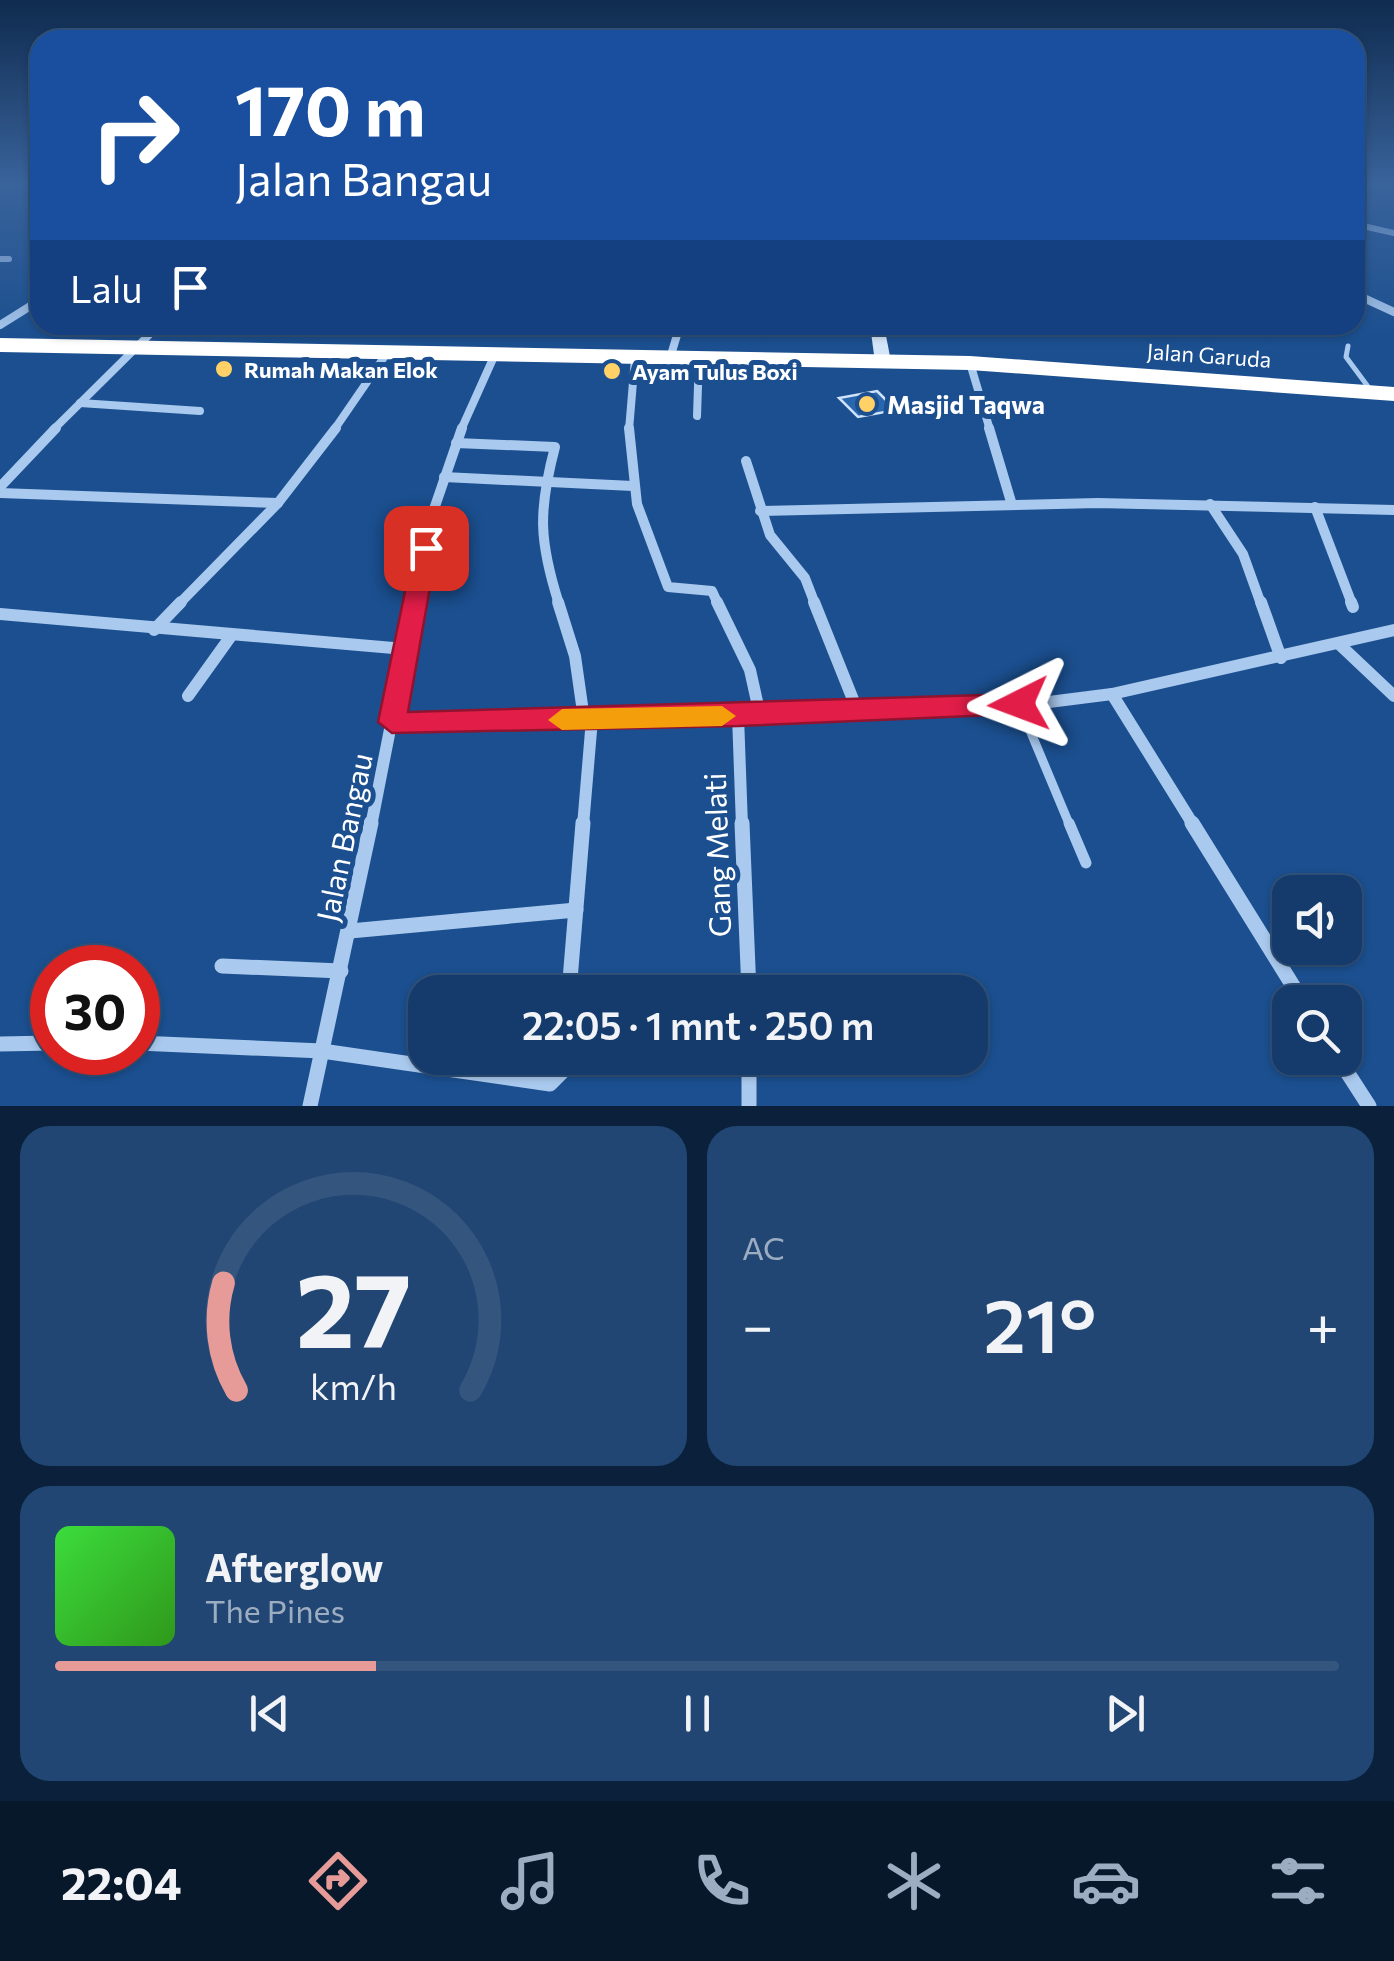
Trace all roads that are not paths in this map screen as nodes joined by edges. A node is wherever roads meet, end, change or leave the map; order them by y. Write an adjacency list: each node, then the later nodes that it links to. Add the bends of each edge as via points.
1 (1365, 299): 3 (street)
2 (30, 306): 4 (street)
3 (1394, 312)
4 (0, 325)
5 (147, 335): 10 (street)
6 (677, 335): 13 (street)
7 (879, 335): 16 (street)
8 (0, 345): 10 (highway, Jalan Garuda)
9 (1348, 346): 18 (lane, via 1346,357)
10 (131, 348): 11 (highway, Jalan Garuda); 19 (street)
11 (389, 350): 12 (highway, Jalan Garuda); 28 (street)
12 (497, 351): 15 (highway, Jalan Garuda); 22 (street, Jalan Bangau)
13 (671, 355): 14 (highway, Jalan Garuda); 15 (highway, Jalan Garuda)
14 (698, 356): 16 (highway, Jalan Garuda); 21 (street)
15 (635, 358): 26 (street, via 627,415)
16 (883, 362): 17 (highway, Jalan Garuda)
17 (970, 362): 18 (highway, Jalan Garuda); 30 (street)
18 (1383, 393)
19 (80, 403): 20 (street); 27 (street)
20 (200, 411)
21 (698, 416)
22 (456, 443): 24 (street, Jalan Bangau); 25 (street, via 553,446)
23 (746, 461): 32 (street)
24 (444, 477): 25 (street); 40 (street, Jalan Bangau)
25 (546, 482): 26 (street); 49 (street, via 542,552)
26 (634, 486): 47 (street, via 641,528 663,578 672,590 712,590 750,670)
27 (0, 490): 28 (street)
28 (278, 503): 36 (street)
29 (1210, 504): 30 (street); 31 (street); 41 (street, via 1242,554)
30 (1012, 505): 32 (street)
31 (1315, 508): 33 (street); 34 (street)
32 (760, 510): 46 (street, via 775,543 805,578)
33 (1394, 510)
34 (1353, 607)
35 (0, 614): 36 (street)
36 (154, 630): 38 (street)
37 (1394, 630): 39 (street)
38 (231, 636): 40 (street); 43 (street)
39 (1339, 644): 41 (street); 44 (street)
40 (405, 649): 50 (street, Jalan Bangau)
41 (1281, 658): 42 (street)
42 (1112, 694): 45 (street); 58 (street)
43 (188, 696)
44 (1394, 696)
45 (1019, 704): 46 (street); 51 (lane)
46 (858, 712): 47 (street)
47 (760, 715): 48 (street)
48 (738, 716): 49 (street); 57 (street, Gang Melati)
49 (588, 719): 50 (street); 52 (street)
50 (392, 722): 53 (street, Jalan Bangau)
51 (1086, 863)
52 (576, 910): 53 (street); 56 (street)
53 (350, 930): 55 (street, Jalan Bangau)
54 (222, 966): 55 (street)
55 (341, 971): 62 (street, Jalan Bangau)
56 (570, 975)
57 (748, 975)
58 (1292, 985)
59 (30, 1043): 60 (street)
60 (0, 1044)
61 (160, 1044): 62 (street)
62 (322, 1051): 63 (street); 68 (street, Jalan Bangau)
63 (408, 1063)
64 (488, 1075): 65 (street, via 550,1084)
65 (559, 1075)
66 (749, 1075): 69 (street)
67 (1349, 1075): 70 (street)
68 (310, 1106)
69 (749, 1106)
70 (1369, 1106)

